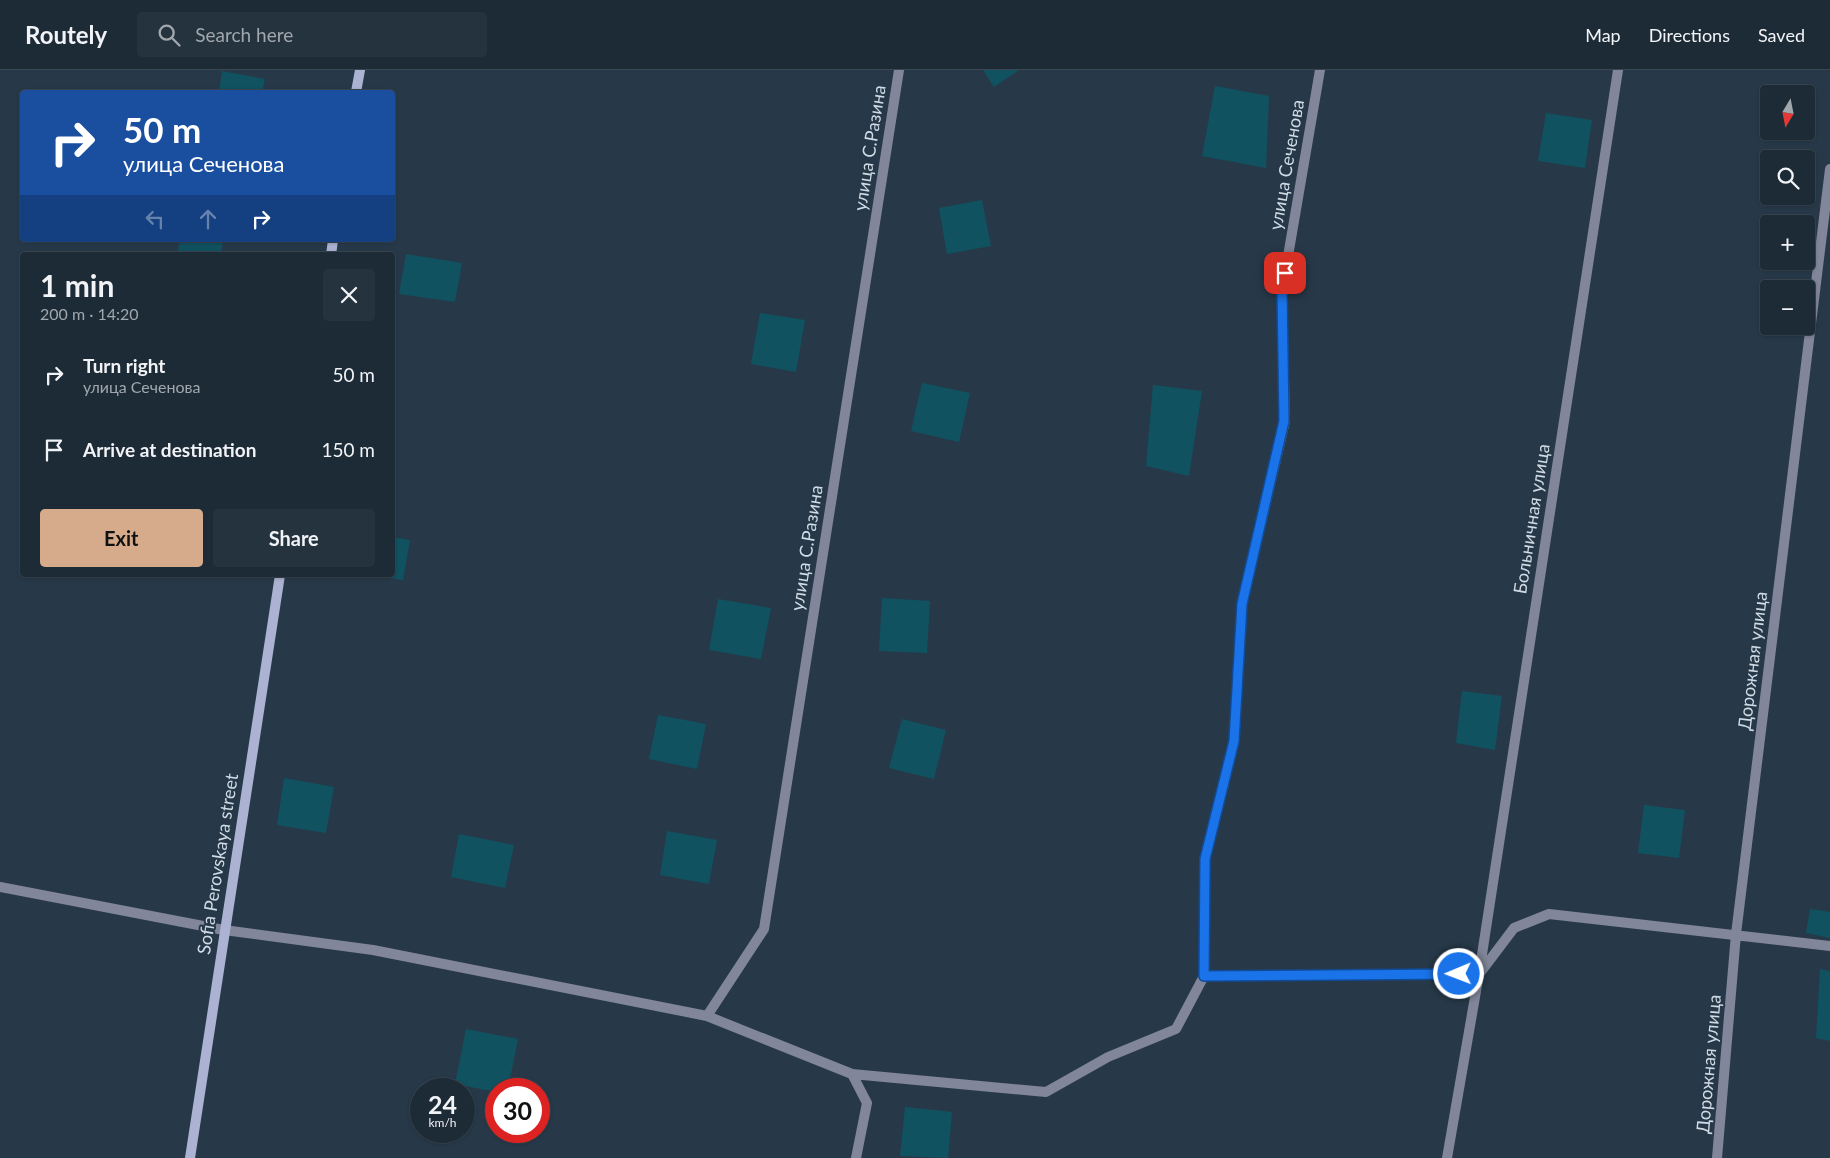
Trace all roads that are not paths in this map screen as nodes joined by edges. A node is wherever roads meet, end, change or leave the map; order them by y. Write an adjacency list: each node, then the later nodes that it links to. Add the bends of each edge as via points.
1 (360, 70): 5 (main road)
2 (899, 70): 14 (street, улица С.Разина, via 764,929)
3 (1320, 70): 13 (street, улица Сеченова, via 1282,291 1284,421 1242,604 1234,741 1205,859)
4 (1618, 70): 12 (street, Больничная улица)
5 (356, 90)
6 (1830, 169): 10 (street, Дорожная улица)
7 (280, 577): 9 (main road, Sofia Perovskaya street)
8 (0, 886): 9 (street)
9 (224, 930): 14 (street, via 373,950); 16 (main road, Sofia Perovskaya street)
10 (1736, 934): 11 (street); 12 (street, via 1549,914 1514,928); 19 (street, Дорожная улица)
11 (1830, 946)
12 (1479, 974): 13 (street); 18 (street, Больничная улица)
13 (1204, 976): 15 (street, via 1176,1029 1108,1057 1046,1092)
14 (707, 1016): 15 (street)
15 (852, 1074): 17 (street, via 867,1103)
16 (190, 1158)
17 (856, 1158)
18 (1447, 1158)
19 (1716, 1158)

